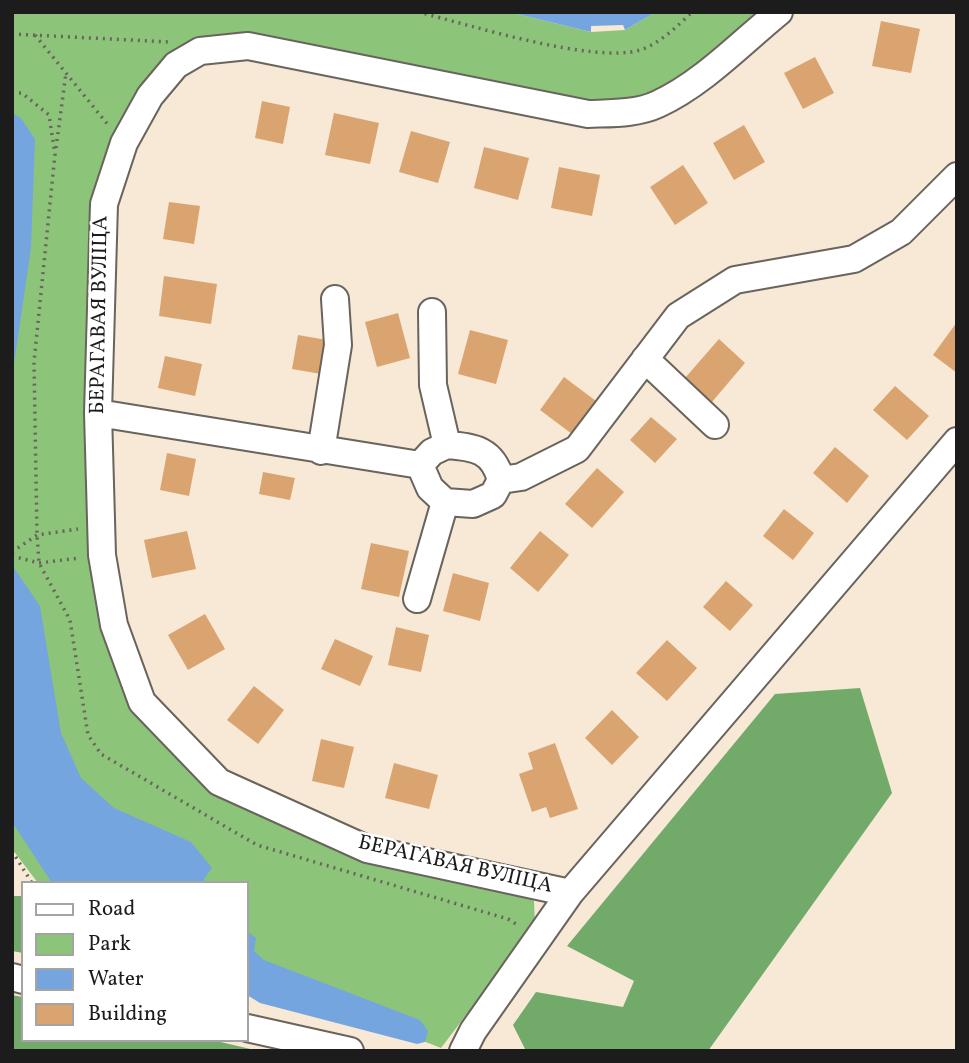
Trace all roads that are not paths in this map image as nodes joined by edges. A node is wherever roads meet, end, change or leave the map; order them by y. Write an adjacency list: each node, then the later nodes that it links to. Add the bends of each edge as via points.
1 (779, 12): 6 (street, БЕРАГАВАЯ ВУЛІЦА, via 683,90 656,105 620,113 588,114 248,46 200,51 176,65 150,96 124,143 104,204)
2 (957, 176): 5 (street, via 901,232 854,259 735,280 678,316)
3 (335, 299): 9 (street, via 338,345)
4 (432, 312): 8 (street, via 433,385)
5 (645, 359): 7 (street); 12 (street, via 577,449 521,477)
6 (98, 413): 9 (street); 15 (street, БЕРАГАВАЯ ВУЛІЦА, via 102,555 114,625 142,702 219,782 366,849)
7 (715, 425)
8 (447, 444): 11 (street); 12 (street, via 474,447 496,463)
9 (321, 451): 11 (street)
10 (953, 453): 15 (street)
11 (421, 465): 13 (street, via 430,488)
12 (501, 480): 13 (street, via 493,495 473,504)
13 (445, 502): 14 (street)
14 (417, 599)
15 (570, 894): 18 (street)
16 (248, 1028): 17 (street)
17 (350, 1051)
18 (463, 1051)

